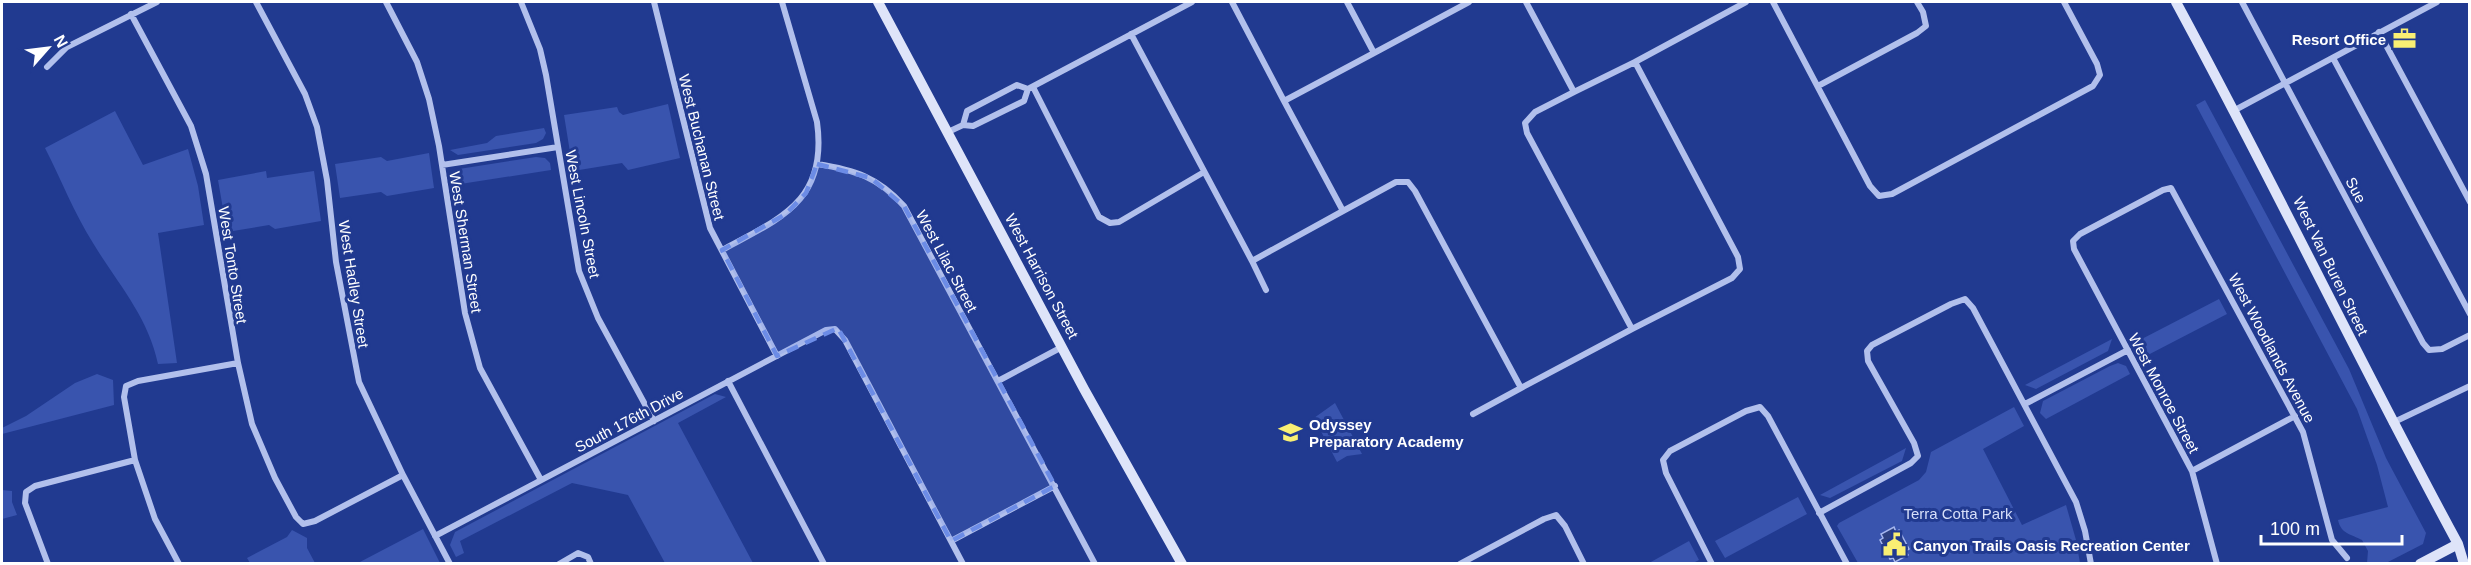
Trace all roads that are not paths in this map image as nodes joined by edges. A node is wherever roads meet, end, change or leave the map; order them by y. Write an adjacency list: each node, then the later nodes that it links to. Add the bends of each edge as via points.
1 (157, 2): 20 (street)
2 (256, 2): 63 (street, West Hadley Street, via 305,94 317,127 336,262 359,382)
3 (386, 2): 37 (street, West Sherman Street, via 417,62)
4 (520, 2): 35 (street, West Lincoln Street, via 540,49)
5 (654, 2): 42 (street, West Buchanan Street, via 701,197 710,228)
6 (782, 2): 36 (street, via 817,122)
7 (878, 2): 34 (street, West Harrison Street)
8 (1192, 2): 22 (street)
9 (1232, 2): 31 (street)
10 (1347, 2): 23 (street)
11 (1467, 2): 23 (street)
12 (1526, 2): 30 (street)
13 (1746, 2): 25 (street)
14 (1773, 2): 28 (street)
15 (1917, 2): 28 (street, via 1926,26)
16 (2064, 2): 28 (street, via 2097,64 2100,75 2093,86 1892,194 1879,196 1870,186)
17 (2176, 2): 32 (street, West Van Buren Street)
18 (2242, 2): 27 (street, Sue)
19 (2437, 2): 21 (street)
20 (131, 14): 26 (street, via 67,47); 51 (street, West Tonto Street, via 191,126 206,174)
21 (2379, 32): 24 (street); 40 (street)
22 (1131, 34): 29 (street); 38 (street)
23 (1374, 53): 31 (street)
24 (2333, 58): 27 (street); 45 (street)
25 (1635, 62): 30 (street); 46 (street, via 1738,257 1740,269 1732,278)
26 (47, 67)
27 (2285, 83): 32 (street); 47 (street, Sue, via 2423,343 2429,350 2436,350)
28 (1818, 86)
29 (1030, 88): 33 (street, via 1024,101 973,126); 33 (street, via 1017,85 967,111); 38 (street, via 1099,217 1110,223 1119,222)
30 (1574, 92): 46 (street, via 1535,112 1525,123 1527,133)
31 (1284, 101): 41 (street)
32 (2235, 110): 60 (street, West Van Buren Street)
33 (963, 124): 34 (street)
34 (948, 132): 48 (street, West Harrison Street)
35 (558, 147): 37 (street); 59 (street, West Lincoln Street, via 579,272 598,318)
36 (817, 164): 42 (street, via 806,193 786,214); 53 (street, West Lilac Street, via 871,178 890,190 904,206)
37 (442, 165): 64 (street, West Sherman Street, via 465,313 480,368)
38 (1204, 172): 43 (street)
39 (2171, 188): 49 (street, West Monroe Street, via 2073,241); 58 (street, West Woodlands Avenue)
40 (2469, 202)
41 (1343, 212): 43 (street); 55 (street, via 1396,182 1408,182)
42 (722, 250): 50 (street, West Buchanan Street)
43 (1252, 261): 44 (street)
44 (1266, 290)
45 (2469, 314)
46 (1632, 328): 55 (street)
47 (2469, 335)
48 (1062, 347): 53 (street); 80 (street, West Harrison Street)
49 (2128, 350): 56 (street); 62 (street, West Monroe Street)
50 (777, 356): 52 (street, South 176th Drive); 68 (street, South 176th Drive, via 835,329)
51 (238, 363): 61 (street, via 126,386 124,397); 63 (street, West Tonto Street, via 252,424 275,478 303,524)
52 (728, 381): 59 (street, South 176th Drive); 77 (street)
53 (998, 381): 65 (street, West Lilac Street)
54 (2469, 386): 60 (street)
55 (1521, 388): 57 (street)
56 (2025, 404): 66 (street, via 1965,300 1872,345 1868,361 1918,456); 85 (street, via 2076,502)
57 (1473, 414)
58 (2295, 416): 62 (street); 71 (street, West Woodlands Avenue, via 2303,432 2332,540)
59 (654, 421): 64 (street, South 176th Drive)
60 (2392, 423): 69 (street, West Van Buren Street)
61 (135, 460): 72 (street, via 35,486 26,492 25,504); 73 (street, via 155,519)
62 (2192, 471): 86 (street, West Monroe Street)
63 (403, 475): 67 (street, West Hadley Street)
64 (541, 480): 67 (street, South 176th Drive)
65 (1055, 486): 68 (street); 79 (street, West Lilac Street)
66 (1819, 513): 83 (street, via 1768,416 1760,407 1746,411 1670,452 1663,460); 84 (street)
67 (435, 536): 74 (street, West Hadley Street)
68 (951, 541): 78 (street)
69 (2457, 544): 70 (street, West Van Buren Street); 87 (street); 88 (street, West Van Buren Street)
70 (2469, 553)
71 (2347, 558)
72 (48, 564)
73 (179, 564)
74 (450, 564)
75 (559, 564): 76 (street, via 578,553 588,557)
76 (591, 564)
77 (824, 564)
78 (963, 564)
79 (1095, 564)
80 (1182, 564)
81 (1460, 564): 82 (street, via 1556,515)
82 (1584, 564)
83 (1712, 564)
84 (1847, 564)
85 (2091, 564)
86 (2217, 564)
87 (2420, 564)
88 (2464, 564)

